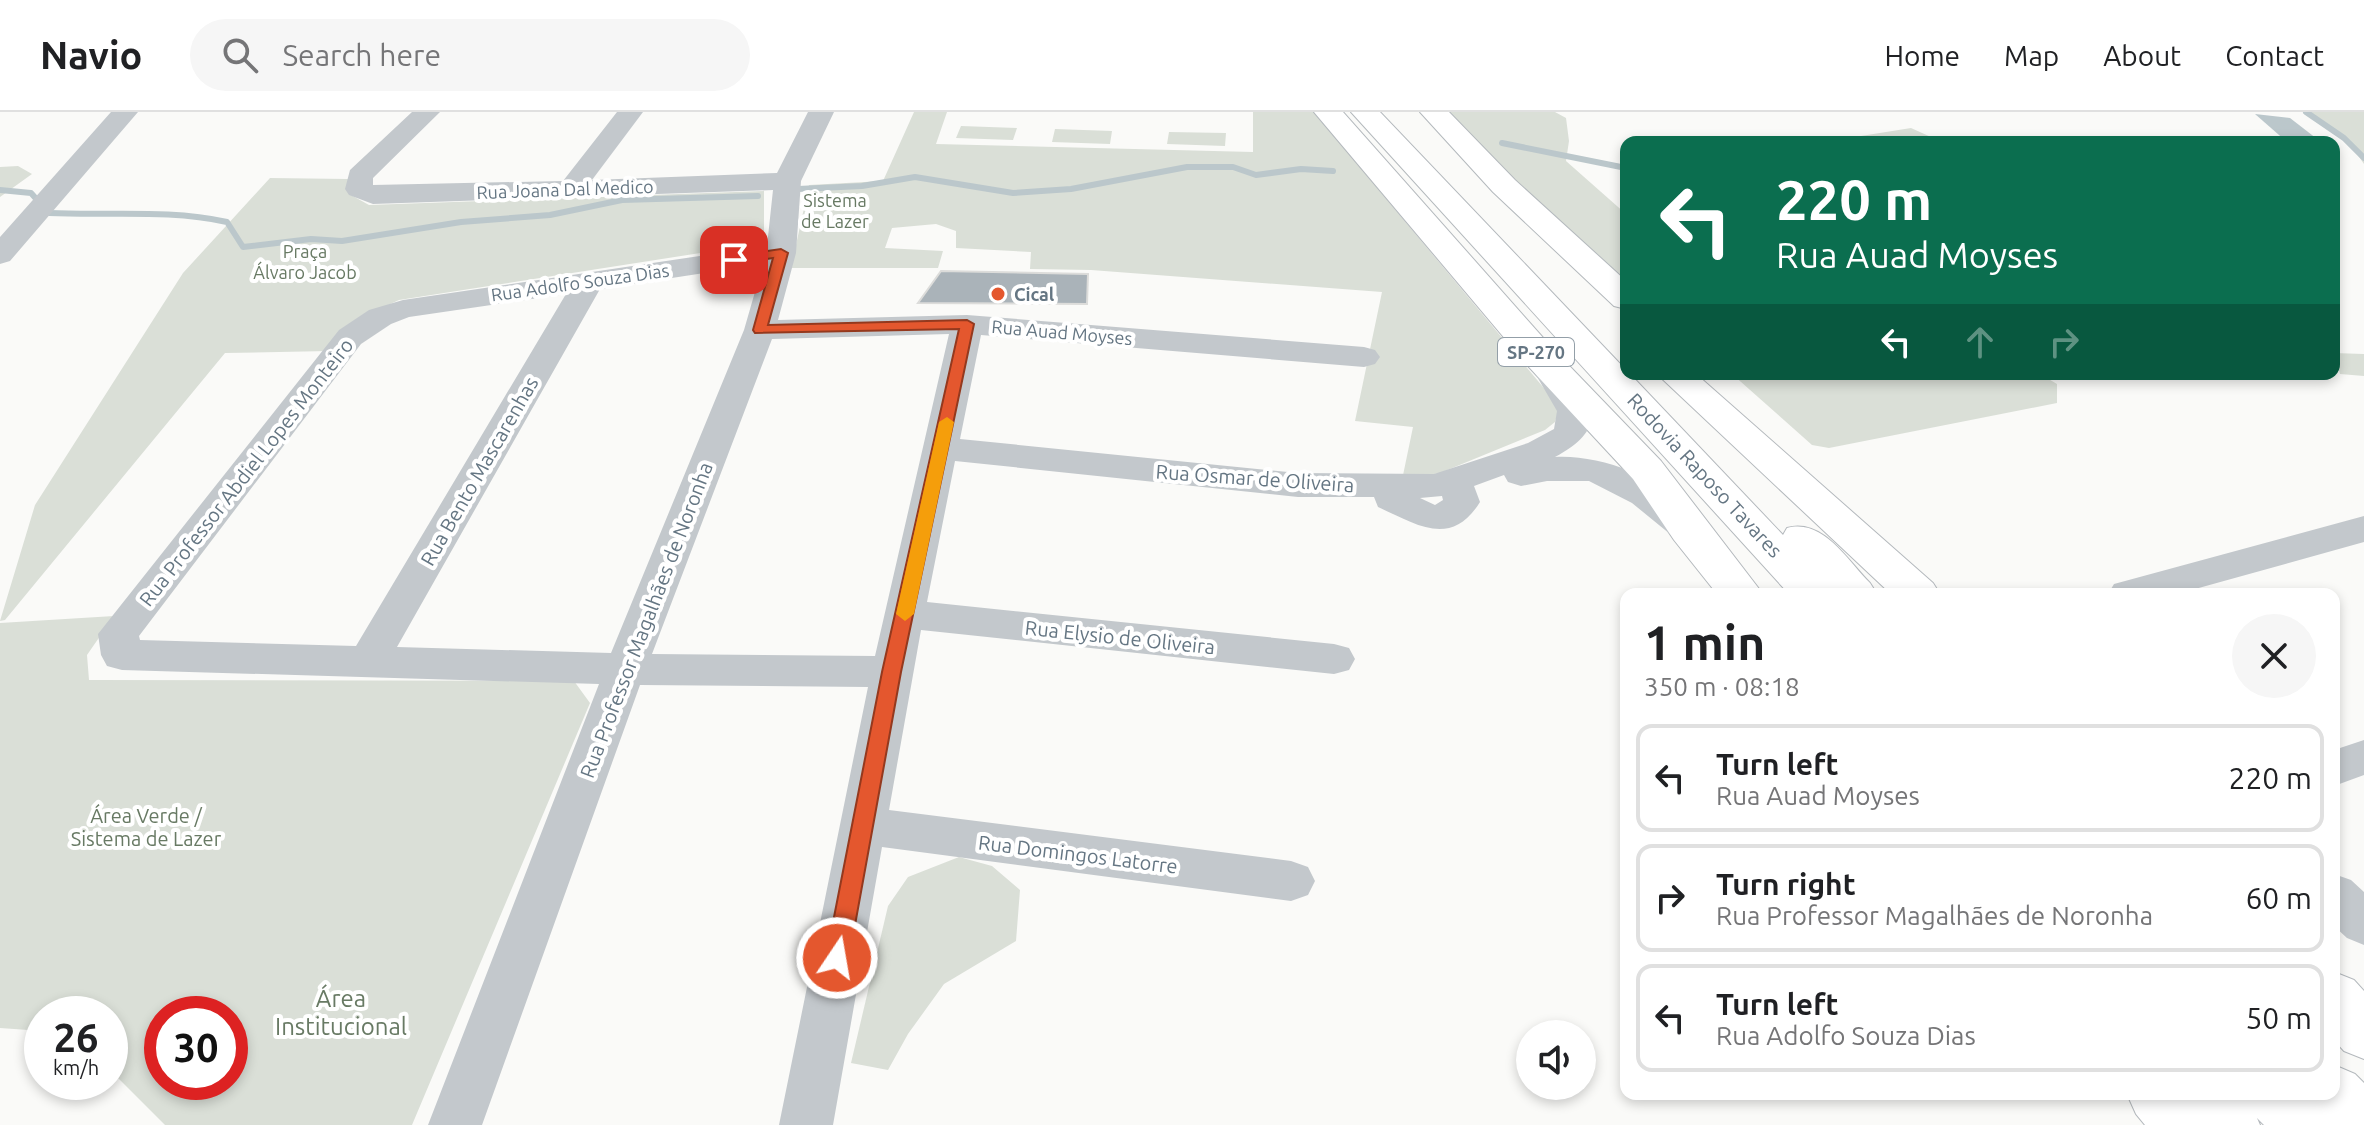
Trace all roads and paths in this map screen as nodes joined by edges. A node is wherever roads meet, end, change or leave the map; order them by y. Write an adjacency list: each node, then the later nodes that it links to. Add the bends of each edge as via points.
1 (125, 112): 13 (street)
2 (427, 112): 11 (street, Rua Joana Dal Medico, via 360,176 359,189 373,196)
3 (630, 112): 11 (street)
4 (821, 112): 10 (street, Rua Professor Magalhães de Noronha)
5 (1328, 112): 22 (highway, SP-270)
6 (1365, 112): 27 (highway, Rodovia Raposo Tavares / SP-270)
7 (1395, 112): 9 (highway, SP-270)
8 (1434, 112): 15 (highway, via 1504,186)
9 (1444, 173): 18 (highway, via 1480,197); 20 (highway, SP-270)
10 (787, 181): 11 (street, Rua Joana Dal Medico); 12 (street, Rua Professor Magalhães de Noronha)
11 (572, 188)
12 (781, 253): 14 (street, Rua Adolfo Souza Dias); 19 (street, Rua Professor Magalhães de Noronha)
13 (0, 255)
14 (589, 281): 16 (street, Rua Adolfo Souza Dias); 40 (street, Rua Bento Mascarenhas)
15 (1620, 293)
16 (380, 317): 40 (street, Rua Professor Abdiel Lopes Monteiro, via 350,337 118,634 122,655)
17 (967, 324): 19 (street, Rua Auad Moyses); 21 (street, Rua Auad Moyses); 26 (street)
18 (1620, 324)
19 (760, 330): 41 (street, Rua Professor Magalhães de Noronha)
20 (1620, 349)
21 (1364, 357)
22 (1541, 358): 28 (street, Rua Osmar de Oliveira, via 1574,411 1574,424 1556,445 1436,486); 30 (highway, SP-270, via 1647,470)
23 (1651, 380): 34 (highway, Rodovia Raposo Tavares)
24 (1682, 380): 35 (highway)
25 (1714, 380): 36 (highway)
26 (941, 448): 28 (street, Rua Osmar de Oliveira); 38 (street)
27 (1690, 459): 32 (highway); 33 (highway, Rodovia Raposo Tavares / SP-270)
28 (1298, 485): 30 (street, via 1391,499 1437,518 1453,514 1462,502 1459,491 1577,466 1625,480)
29 (2364, 529): 37 (street)
30 (1689, 530): 31 (highway, SP-270)
31 (1736, 588)
32 (1791, 588)
33 (1808, 588)
34 (1849, 588)
35 (1911, 588)
36 (1922, 588)
37 (2150, 588)
38 (905, 614): 39 (street, Rua Elysio de Oliveira); 42 (street)
39 (1334, 659)
40 (368, 662): 41 (street)
41 (625, 669): 42 (street); 56 (street, Rua Professor Magalhães de Noronha)
42 (892, 672): 45 (street)
43 (2364, 757): 44 (street)
44 (2340, 766)
45 (865, 826): 46 (street, Rua Domingos Latorre); 55 (street)
46 (1291, 881)
47 (2340, 901): 48 (street)
48 (2364, 923)
49 (2340, 1005): 50 (highway)
50 (2364, 1032)
51 (2162, 1100): 57 (highway)
52 (2210, 1100): 58 (highway)
53 (2281, 1100): 59 (highway)
54 (2340, 1100): 60 (highway)
55 (818, 1123)
56 (455, 1125)
57 (2184, 1125)
58 (2230, 1125)
59 (2304, 1125)
60 (2364, 1125)

